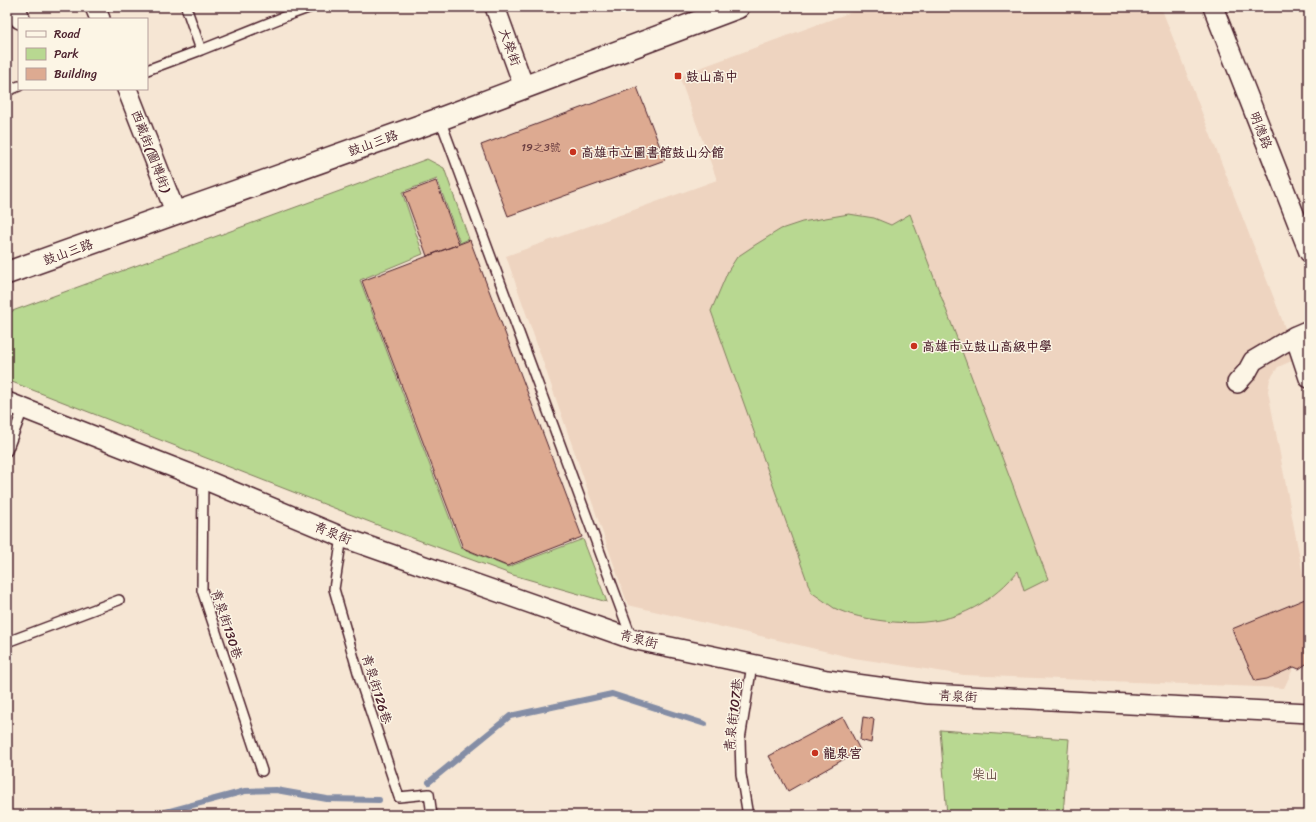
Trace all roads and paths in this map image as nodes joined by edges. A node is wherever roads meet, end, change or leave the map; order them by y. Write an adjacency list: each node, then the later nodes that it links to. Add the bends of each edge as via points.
1 (16, 7): 9 (street)
2 (95, 7): 10 (street)
3 (186, 7): 11 (lane)
4 (311, 7): 8 (lane)
5 (495, 7): 14 (street, 大榮街)
6 (738, 7): 14 (street, 鼓山三路)
7 (1213, 7): 19 (street, 明德路)
8 (284, 11): 11 (lane)
9 (20, 18)
10 (100, 18)
11 (201, 50): 12 (lane)
12 (148, 70)
13 (18, 86): 16 (lane)
14 (524, 87): 17 (street, 鼓山三路)
15 (127, 90): 18 (street, 西藏街(圖博街))
16 (7, 91)
17 (440, 118): 18 (street, 鼓山三路); 29 (lane)
18 (176, 214): 20 (street, 鼓山三路)
19 (1309, 252)
20 (7, 273)
21 (1302, 333): 22 (street); 23 (street, via 1253,361)
22 (1309, 378)
23 (1237, 383)
24 (15, 406): 25 (lane); 26 (street, 青泉街)
25 (7, 451)
26 (203, 479): 27 (street, 青泉街); 33 (lane, 青泉街130巷, via 202,590)
27 (342, 537): 29 (street, 青泉街); 34 (lane, 青泉街126巷, via 334,601 399,797 429,794)
28 (119, 600): 30 (lane)
29 (632, 638): 31 (street, 青泉街)
30 (7, 642)
31 (752, 665): 32 (street, 青泉街, via 827,680 929,694); 35 (lane, 青泉街107巷, via 740,739)
32 (1309, 713)
33 (262, 771)
34 (432, 815)
35 (746, 815)

